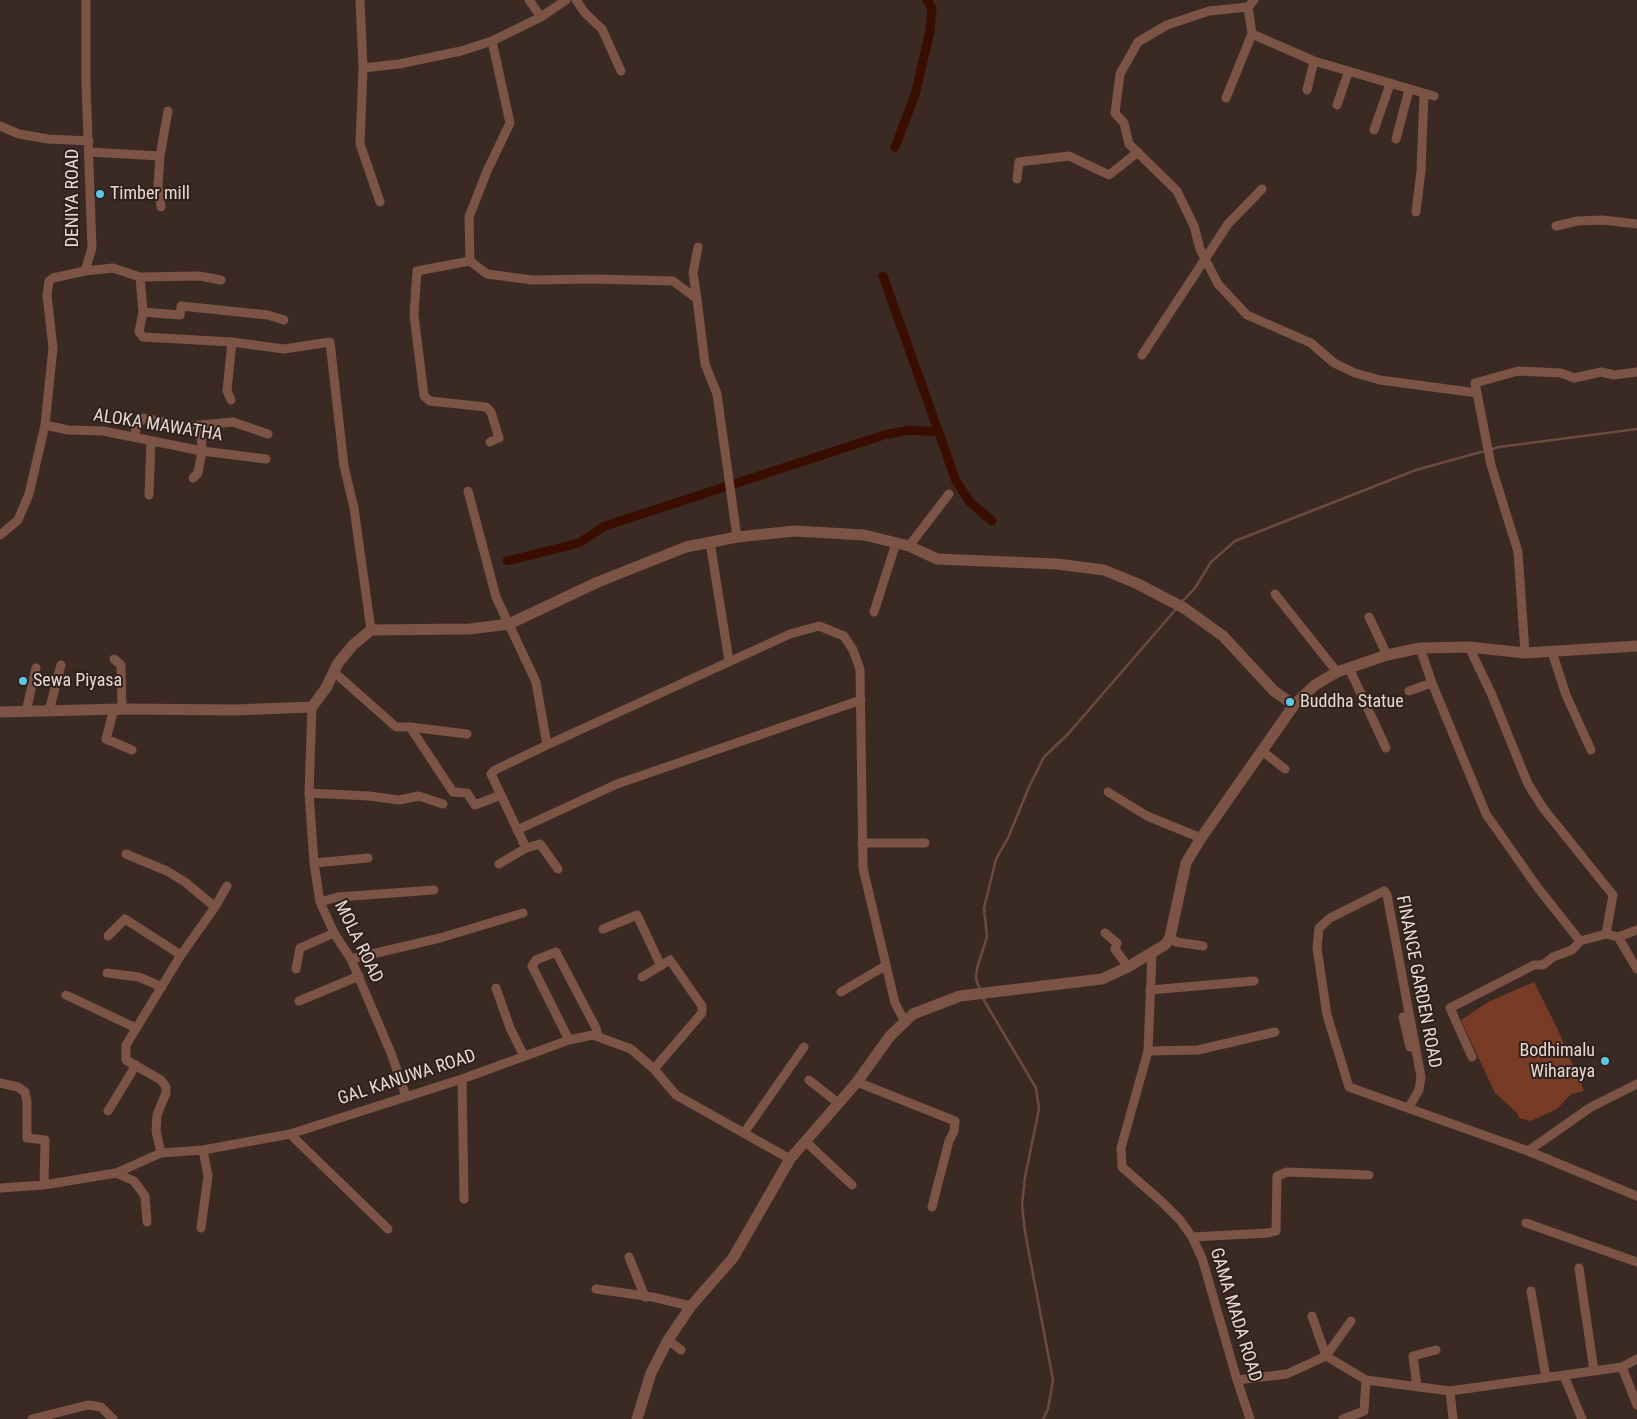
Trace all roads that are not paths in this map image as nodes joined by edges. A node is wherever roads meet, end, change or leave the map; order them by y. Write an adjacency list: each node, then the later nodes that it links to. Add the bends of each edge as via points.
1 (86, 0): 25 (street, DENIYA ROAD)
2 (360, 0): 11 (street)
3 (529, 0): 7 (street)
4 (566, 0): 7 (street)
5 (576, 0): 12 (street, via 602,29)
6 (1251, 4): 8 (street); 27 (street, via 1209,11 1167,25 1138,42 1120,74 1115,114 1124,123 1129,144)
7 (541, 17): 9 (street)
8 (1252, 34): 10 (street); 19 (street)
9 (492, 41): 11 (street, via 399,64); 38 (street, via 510,123 487,171 470,218)
10 (1314, 62): 13 (street); 15 (street)
11 (362, 68): 31 (street, via 360,144)
12 (621, 71)
13 (1348, 73): 14 (street); 20 (street)
14 (1390, 84): 16 (street); 23 (street)
15 (1307, 90)
16 (1409, 90): 17 (street); 24 (street)
17 (1424, 94): 18 (street); 33 (street, via 1422,171)
18 (1434, 96)
19 (1226, 98)
20 (1337, 105)
21 (168, 111): 28 (street)
22 (0, 126): 25 (street, via 19,134 48,139)
23 (1374, 130)
24 (1396, 139)
25 (89, 141): 26 (street, DENIYA ROAD)
26 (90, 152): 28 (street); 39 (street, DENIYA ROAD, via 92,248)
27 (1138, 152): 29 (street, via 1109,175 1069,156 1019,162); 37 (street, via 1177,191 1194,226)
28 (160, 156): 32 (street, via 158,185)
29 (1017, 179)
30 (1262, 189): 37 (street, via 1228,224)
31 (380, 202)
32 (161, 207)
33 (1416, 212)
34 (1637, 224): 35 (street, via 1603,220)
35 (1556, 226)
36 (698, 247): 42 (street, via 693,274)
37 (1204, 258): 46 (street); 48 (street, via 1218,284 1247,315 1311,343 1334,363 1380,380)
38 (470, 261): 42 (street, via 487,274 532,280 673,281); 55 (street, via 417,271 415,324 424,396 430,401 486,407 491,412 499,438)
39 (85, 271): 40 (street, via 113,268); 50 (street, DENIYA ROAD, via 49,281 47,295 53,348)
40 (140, 277): 41 (street, via 199,276); 43 (street)
41 (221, 280)
42 (698, 299): 63 (street, via 705,364 717,394)
43 (142, 312): 44 (street, via 180,315 181,306 268,315); 45 (street, via 139,332 143,337)
44 (284, 320)
45 (232, 342): 49 (street, via 227,391); 71 (street, via 284,349 330,342 344,466 354,508)
46 (1142, 355)
47 (1637, 372): 48 (street, via 1614,375 1601,372 1574,378 1561,373 1518,371 1475,383)
48 (1477, 393): 76 (street, via 1491,465 1518,552)
49 (231, 400)
50 (45, 425): 53 (street, ALOKA MAWATHA); 62 (street, DENIYA ROAD, via 29,494 18,520)
51 (201, 425): 52 (street, via 233,422); 53 (street, via 187,426 143,418); 56 (street)
52 (268, 434)
53 (134, 437): 54 (street, ALOKA MAWATHA)
54 (151, 442): 56 (street, ALOKA MAWATHA); 61 (street)
55 (490, 442)
56 (202, 451): 57 (street, ALOKA MAWATHA); 58 (street, via 198,473)
57 (266, 459)
58 (193, 478)
59 (468, 491): 70 (street, via 496,597)
60 (950, 494): 66 (street)
61 (149, 495)
62 (0, 534)
63 (737, 536): 64 (street); 65 (street, via 795,531 864,535)
64 (710, 542): 70 (street, via 686,547 631,569); 79 (street)
65 (896, 542): 66 (street); 68 (street)
66 (909, 546): 88 (street, via 937,559 1057,564 1104,570 1184,608 1223,636 1274,691)
67 (1275, 594): 84 (street)
68 (874, 612)
69 (1369, 617): 77 (street)
70 (509, 624): 71 (street, via 470,629); 96 (street, via 536,682)
71 (371, 630): 83 (street, via 353,645)
72 (1637, 646): 75 (street)
73 (1469, 647): 74 (street); 76 (street); 125 (street, via 1528,784 1613,895)
74 (1420, 648): 77 (street); 85 (street)
75 (1552, 652): 76 (street); 99 (street, via 1566,695)
76 (1525, 653)
77 (1386, 655): 82 (street)
78 (114, 659): 90 (street, via 121,665)
79 (729, 660): 87 (street, via 790,634 819,626 844,636 853,650 860,669); 96 (street)
80 (61, 665): 91 (street)
81 (36, 668): 93 (street)
82 (1349, 668): 84 (street); 97 (street)
83 (334, 672): 89 (street); 94 (street, via 396,727)
84 (1337, 672): 88 (street, via 1315,684)
85 (1432, 683): 86 (street); 129 (street, via 1486,814)
86 (1409, 691)
87 (861, 700): 106 (street, via 617,784); 108 (street)
88 (1294, 705): 100 (street)
89 (312, 707): 90 (street); 103 (street, MOLA ROAD)
90 (118, 709): 91 (street); 98 (street, via 106,740)
91 (49, 711): 93 (street)
92 (0, 712): 93 (street)
93 (26, 712)
94 (410, 727): 95 (street); 104 (street, via 453,792 467,793 475,805)
95 (468, 734)
96 (547, 745): 104 (street, via 494,770 491,774)
97 (1386, 748)
98 (132, 750)
99 (1591, 750)
100 (1262, 751): 101 (street); 107 (street)
101 (1285, 769)
102 (1108, 792): 107 (street, via 1147,816)
103 (309, 793): 105 (street, via 399,800 420,796); 113 (street, MOLA ROAD)
104 (501, 795): 106 (street)
105 (443, 804)
106 (517, 830): 110 (street)
107 (1201, 838): 128 (street, via 1186,862)
108 (862, 843): 109 (street); 135 (street, via 863,868)
109 (925, 843)
110 (526, 848): 114 (street); 115 (street, via 540,844)
111 (126, 854): 119 (street, via 167,870)
112 (368, 858): 113 (street)
113 (314, 863): 118 (street, MOLA ROAD)
114 (499, 864)
115 (558, 869)
116 (227, 886): 119 (street)
117 (434, 890): 118 (street, via 338,897)
118 (320, 902): 123 (street, MOLA ROAD)
119 (215, 907): 132 (street)
120 (523, 913): 133 (street, via 440,938)
121 (603, 929): 134 (street, via 637,915)
122 (1637, 930): 127 (street)
123 (334, 933): 133 (street, MOLA ROAD); 137 (street, via 300,948)
124 (1105, 933): 136 (street, via 1117,943 1115,949)
125 (1606, 934): 127 (street); 129 (street)
126 (108, 936): 132 (street, via 125,919)
127 (1618, 936): 138 (street)
128 (1170, 937): 130 (street, via 1176,942); 131 (street)
129 (1580, 941): 159 (street, via 1572,950 1553,957 1543,965 1534,966 1450,1008)
130 (1203, 946)
131 (1152, 954): 136 (street); 145 (street, GAMA MADA ROAD)
132 (181, 955): 143 (street)
133 (351, 959): 140 (street, MOLA ROAD)
134 (661, 966): 141 (street); 161 (street, via 670,960 702,1006 702,1013)
135 (885, 966): 146 (street); 150 (street, via 895,1003)
136 (1128, 968): 150 (street, via 1102,979 960,996 913,1014)
137 (296, 969)
138 (1637, 969)
139 (107, 973): 143 (street, via 139,977)
140 (358, 976): 148 (street); 167 (street, MOLA ROAD)
141 (642, 976)
142 (1254, 980): 145 (street)
143 (162, 987): 151 (street)
144 (496, 988): 158 (street)
145 (1150, 990): 157 (street, GAMA MADA ROAD)
146 (841, 992)
147 (66, 995): 151 (street)
148 (300, 1001)
149 (1410, 1017): 156 (street, via 1403,1016); 169 (street, FINANCE GARDEN ROAD, via 1422,1077); 169 (street, FINANCE GARDEN ROAD, via 1384,891 1330,918 1319,928 1317,948 1327,1015 1350,1087)
150 (905, 1022): 164 (street, via 890,1036)
151 (136, 1028): 160 (street, via 126,1045 125,1055 126,1060)
152 (1275, 1032): 157 (street, via 1198,1050)
153 (598, 1037): 154 (street, GAL KANUWA ROAD, via 593,1035); 154 (street, via 556,952 536,960 532,966); 161 (street, GAL KANUWA ROAD, via 631,1049)
154 (569, 1040): 158 (street, GAL KANUWA ROAD)
155 (804, 1046): 171 (street)
156 (1410, 1047)
157 (1148, 1051): 190 (street, GAMA MADA ROAD, via 1121,1148 1122,1168 1162,1202)
158 (524, 1056): 162 (street, GAL KANUWA ROAD)
159 (1472, 1057)
160 (136, 1065): 170 (street); 176 (street, via 161,1080 166,1087 157,1115 156,1131)
161 (654, 1069): 171 (street, GAL KANUWA ROAD, via 676,1095)
162 (462, 1079): 167 (street, GAL KANUWA ROAD); 184 (street)
163 (809, 1080): 168 (street)
164 (858, 1082): 168 (street); 185 (street, via 955,1121)
165 (0, 1083): 180 (street, via 25,1092 27,1138 45,1140)
166 (1637, 1084): 175 (street, via 1591,1107)
167 (406, 1096): 172 (street, GAL KANUWA ROAD)
168 (838, 1103): 173 (street)
169 (1409, 1107): 175 (street, FINANCE GARDEN ROAD)
170 (108, 1112)
171 (744, 1133): 177 (street, GAL KANUWA ROAD)
172 (290, 1134): 174 (street, GAL KANUWA ROAD); 189 (street)
173 (805, 1141): 177 (street); 181 (street)
174 (203, 1150): 176 (street, GAL KANUWA ROAD); 188 (street, via 208,1176)
175 (1528, 1151): 183 (street, FINANCE GARDEN ROAD)
176 (161, 1152): 178 (street, GAL KANUWA ROAD)
177 (790, 1159): 197 (street, via 733,1258)
178 (116, 1173): 180 (street, GAL KANUWA ROAD); 186 (street, via 134,1181 145,1196)
179 (1369, 1175): 190 (street, via 1287,1172 1277,1176 1276,1231)
180 (44, 1185): 182 (street, GAL KANUWA ROAD)
181 (852, 1185)
182 (0, 1188)
183 (1637, 1196)
184 (464, 1199)
185 (932, 1207)
186 (147, 1222)
187 (1526, 1223): 192 (street)
188 (201, 1228)
189 (388, 1229)
190 (1192, 1237): 209 (street, GAMA MADA ROAD, via 1202,1258)
191 (629, 1258): 196 (street)
192 (1637, 1262)
193 (1579, 1268): 206 (street)
194 (596, 1289): 196 (street)
195 (1531, 1291): 208 (street)
196 (645, 1297): 197 (street)
197 (691, 1306): 200 (street)
198 (1312, 1316): 203 (street)
199 (1351, 1321): 203 (street)
200 (668, 1340): 201 (street); 216 (street, via 650,1373)
201 (681, 1350)
202 (1436, 1350): 211 (street, via 1413,1356)
203 (1326, 1356): 209 (street, via 1287,1374); 210 (street)
204 (1637, 1359): 205 (street)
205 (1622, 1367): 206 (street); 213 (street)
206 (1594, 1371): 207 (street)
207 (1564, 1376): 208 (street); 220 (street)
208 (1546, 1378): 212 (street)
209 (1237, 1380): 217 (street, GAMA MADA ROAD)
210 (1366, 1380): 211 (street); 218 (street, via 1364,1411)
211 (1417, 1387): 212 (street)
212 (1450, 1391): 219 (street)
213 (1637, 1405)
214 (32, 1419): 215 (street, via 88,1406 101,1407)
215 (113, 1419)
216 (637, 1419)
217 (1250, 1419)
218 (1343, 1419)
219 (1453, 1419)
220 (1582, 1419)

